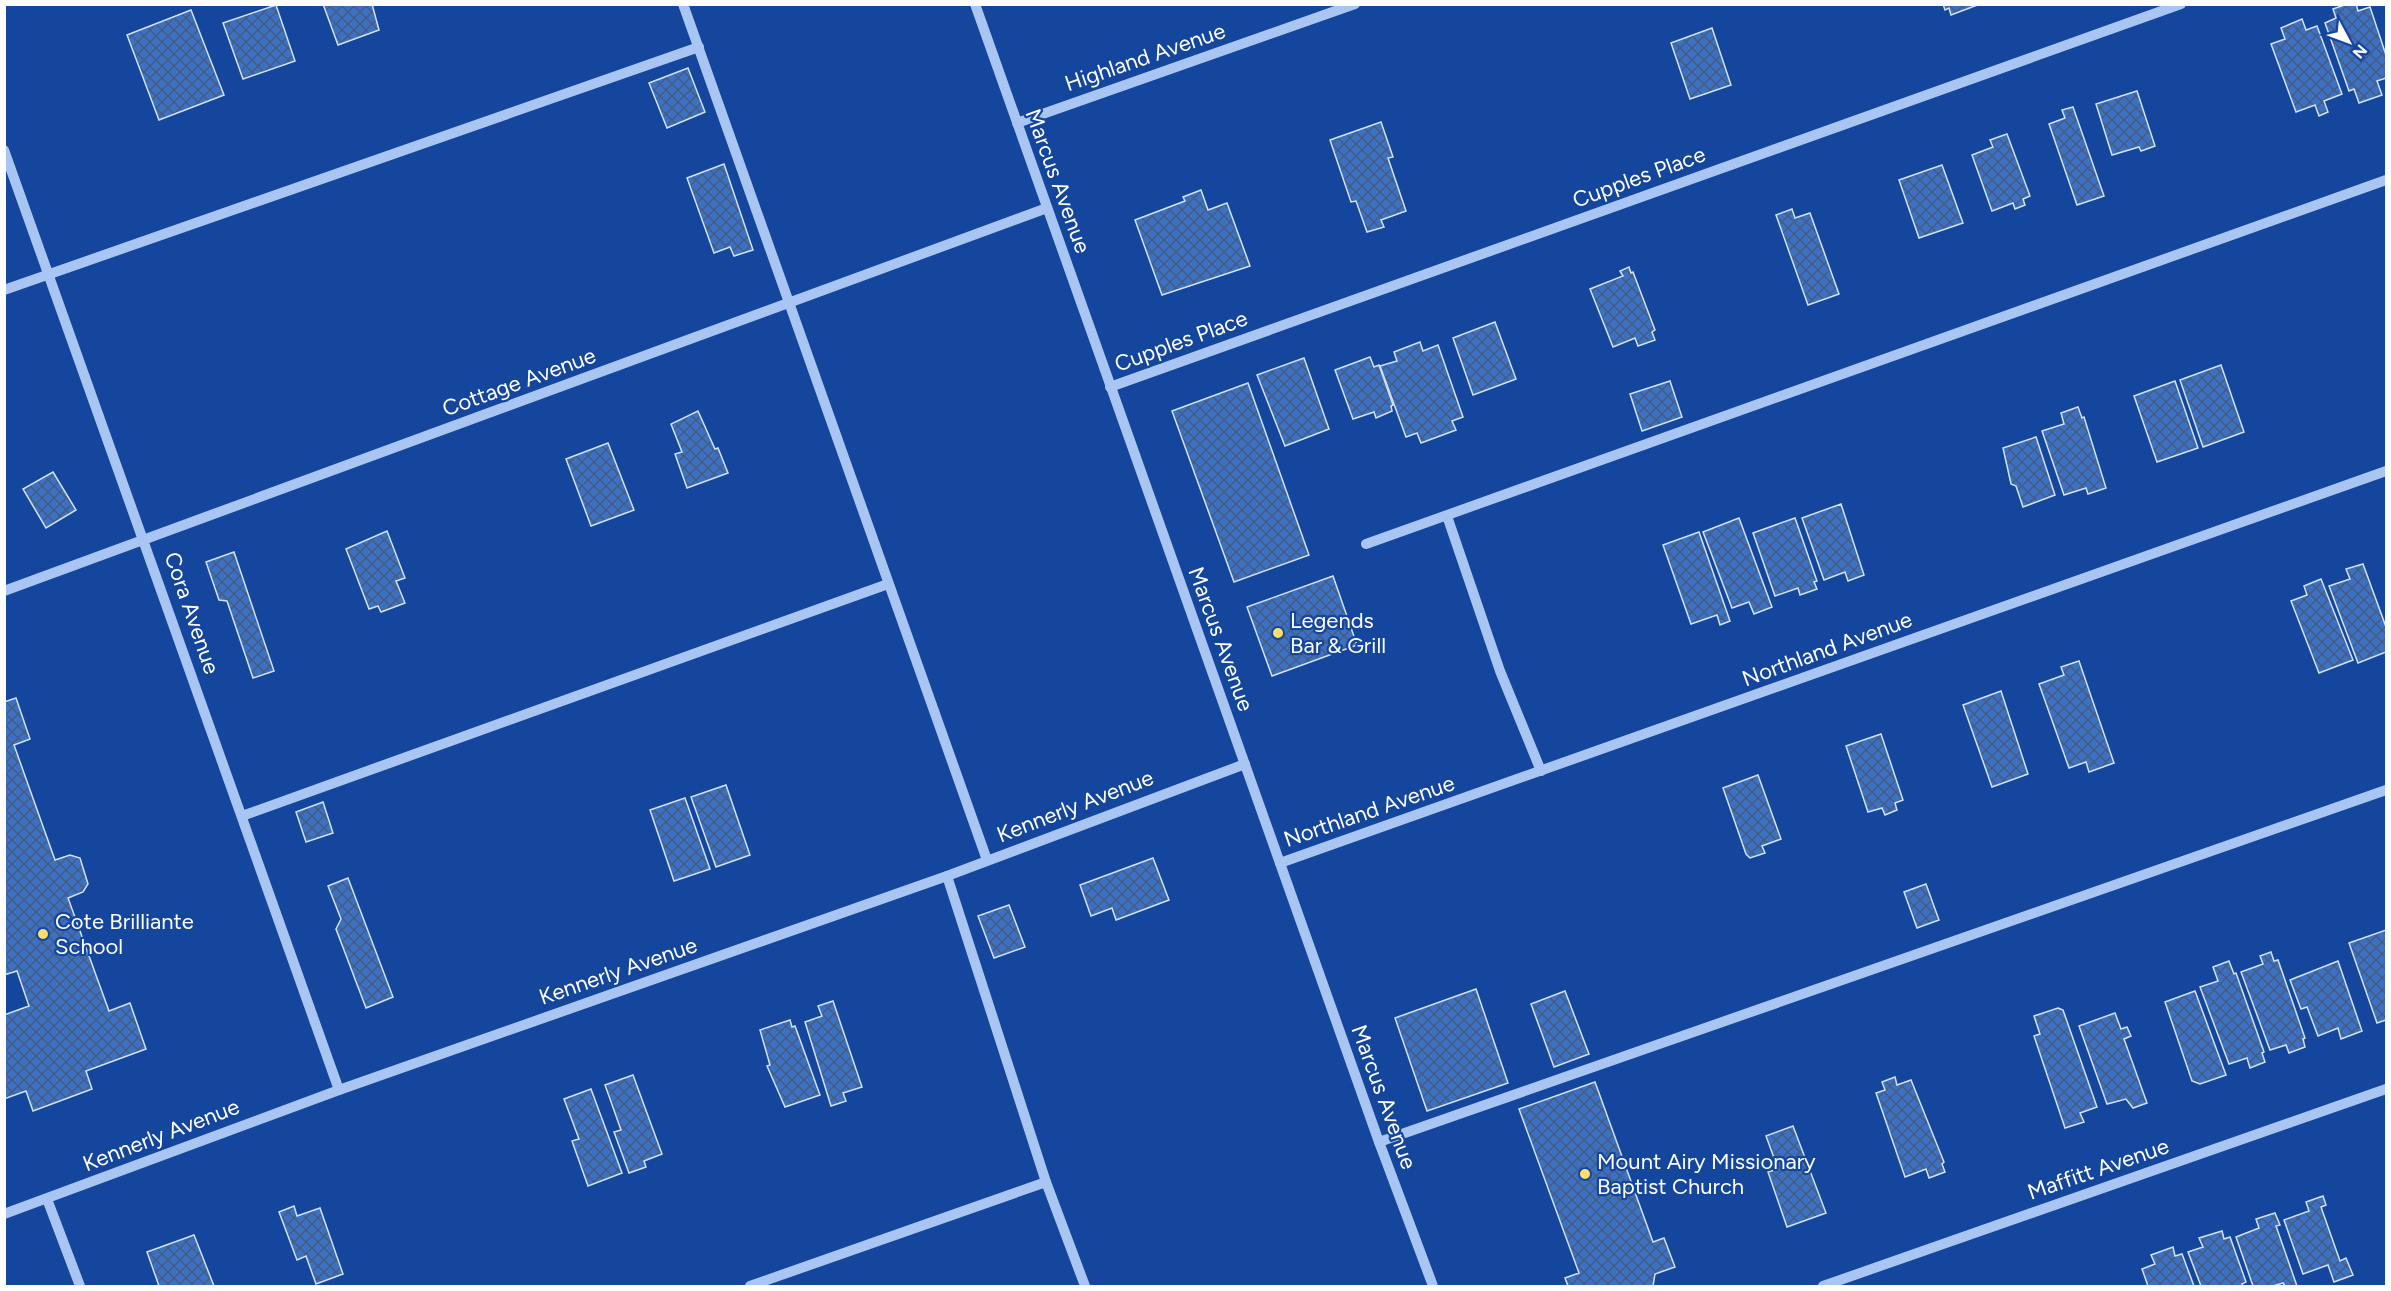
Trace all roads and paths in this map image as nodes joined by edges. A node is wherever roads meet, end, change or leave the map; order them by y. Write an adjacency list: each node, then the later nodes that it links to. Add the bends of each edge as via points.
1 (683, 4): 5 (street)
2 (975, 4): 6 (street, Marcus Avenue)
3 (1354, 4): 6 (street, Highland Avenue)
4 (2181, 4): 13 (street, Cupples Place)
5 (699, 47): 10 (street); 12 (street)
6 (1017, 123): 9 (street, Marcus Avenue)
7 (4, 150): 10 (street, Cora Avenue)
8 (2386, 180): 15 (street)
9 (1047, 208): 12 (street, Cottage Avenue); 13 (street, Marcus Avenue)
10 (49, 274): 11 (street); 16 (street, Cora Avenue)
11 (4, 290)
12 (788, 304): 16 (street, Cottage Avenue); 18 (street)
13 (1110, 387): 20 (street, Marcus Avenue)
14 (2386, 471): 21 (street, Northland Avenue)
15 (1447, 516): 17 (street); 21 (street, via 1500,671)
16 (145, 539): 19 (street, Cottage Avenue); 23 (street, Cora Avenue)
17 (1366, 544)
18 (888, 584): 23 (street); 24 (street)
19 (4, 591)
20 (1245, 764): 24 (street, Kennerly Avenue); 25 (street, Marcus Avenue)
21 (1541, 771): 25 (street, Northland Avenue)
22 (2386, 790): 29 (street)
23 (242, 816): 28 (street, Cora Avenue)
24 (987, 860): 26 (street, Kennerly Avenue)
25 (1280, 863): 29 (street, Marcus Avenue)
26 (946, 876): 28 (street, Kennerly Avenue); 30 (street)
27 (2386, 1089): 37 (street, Maffitt Avenue)
28 (339, 1090): 31 (street, Kennerly Avenue)
29 (1379, 1142): 36 (street, Marcus Avenue)
30 (1046, 1182): 34 (street); 35 (street)
31 (47, 1199): 32 (street, Kennerly Avenue); 33 (street)
32 (4, 1214)
33 (80, 1287)
34 (750, 1287)
35 (1085, 1287)
36 (1433, 1287)
37 (1823, 1287)

